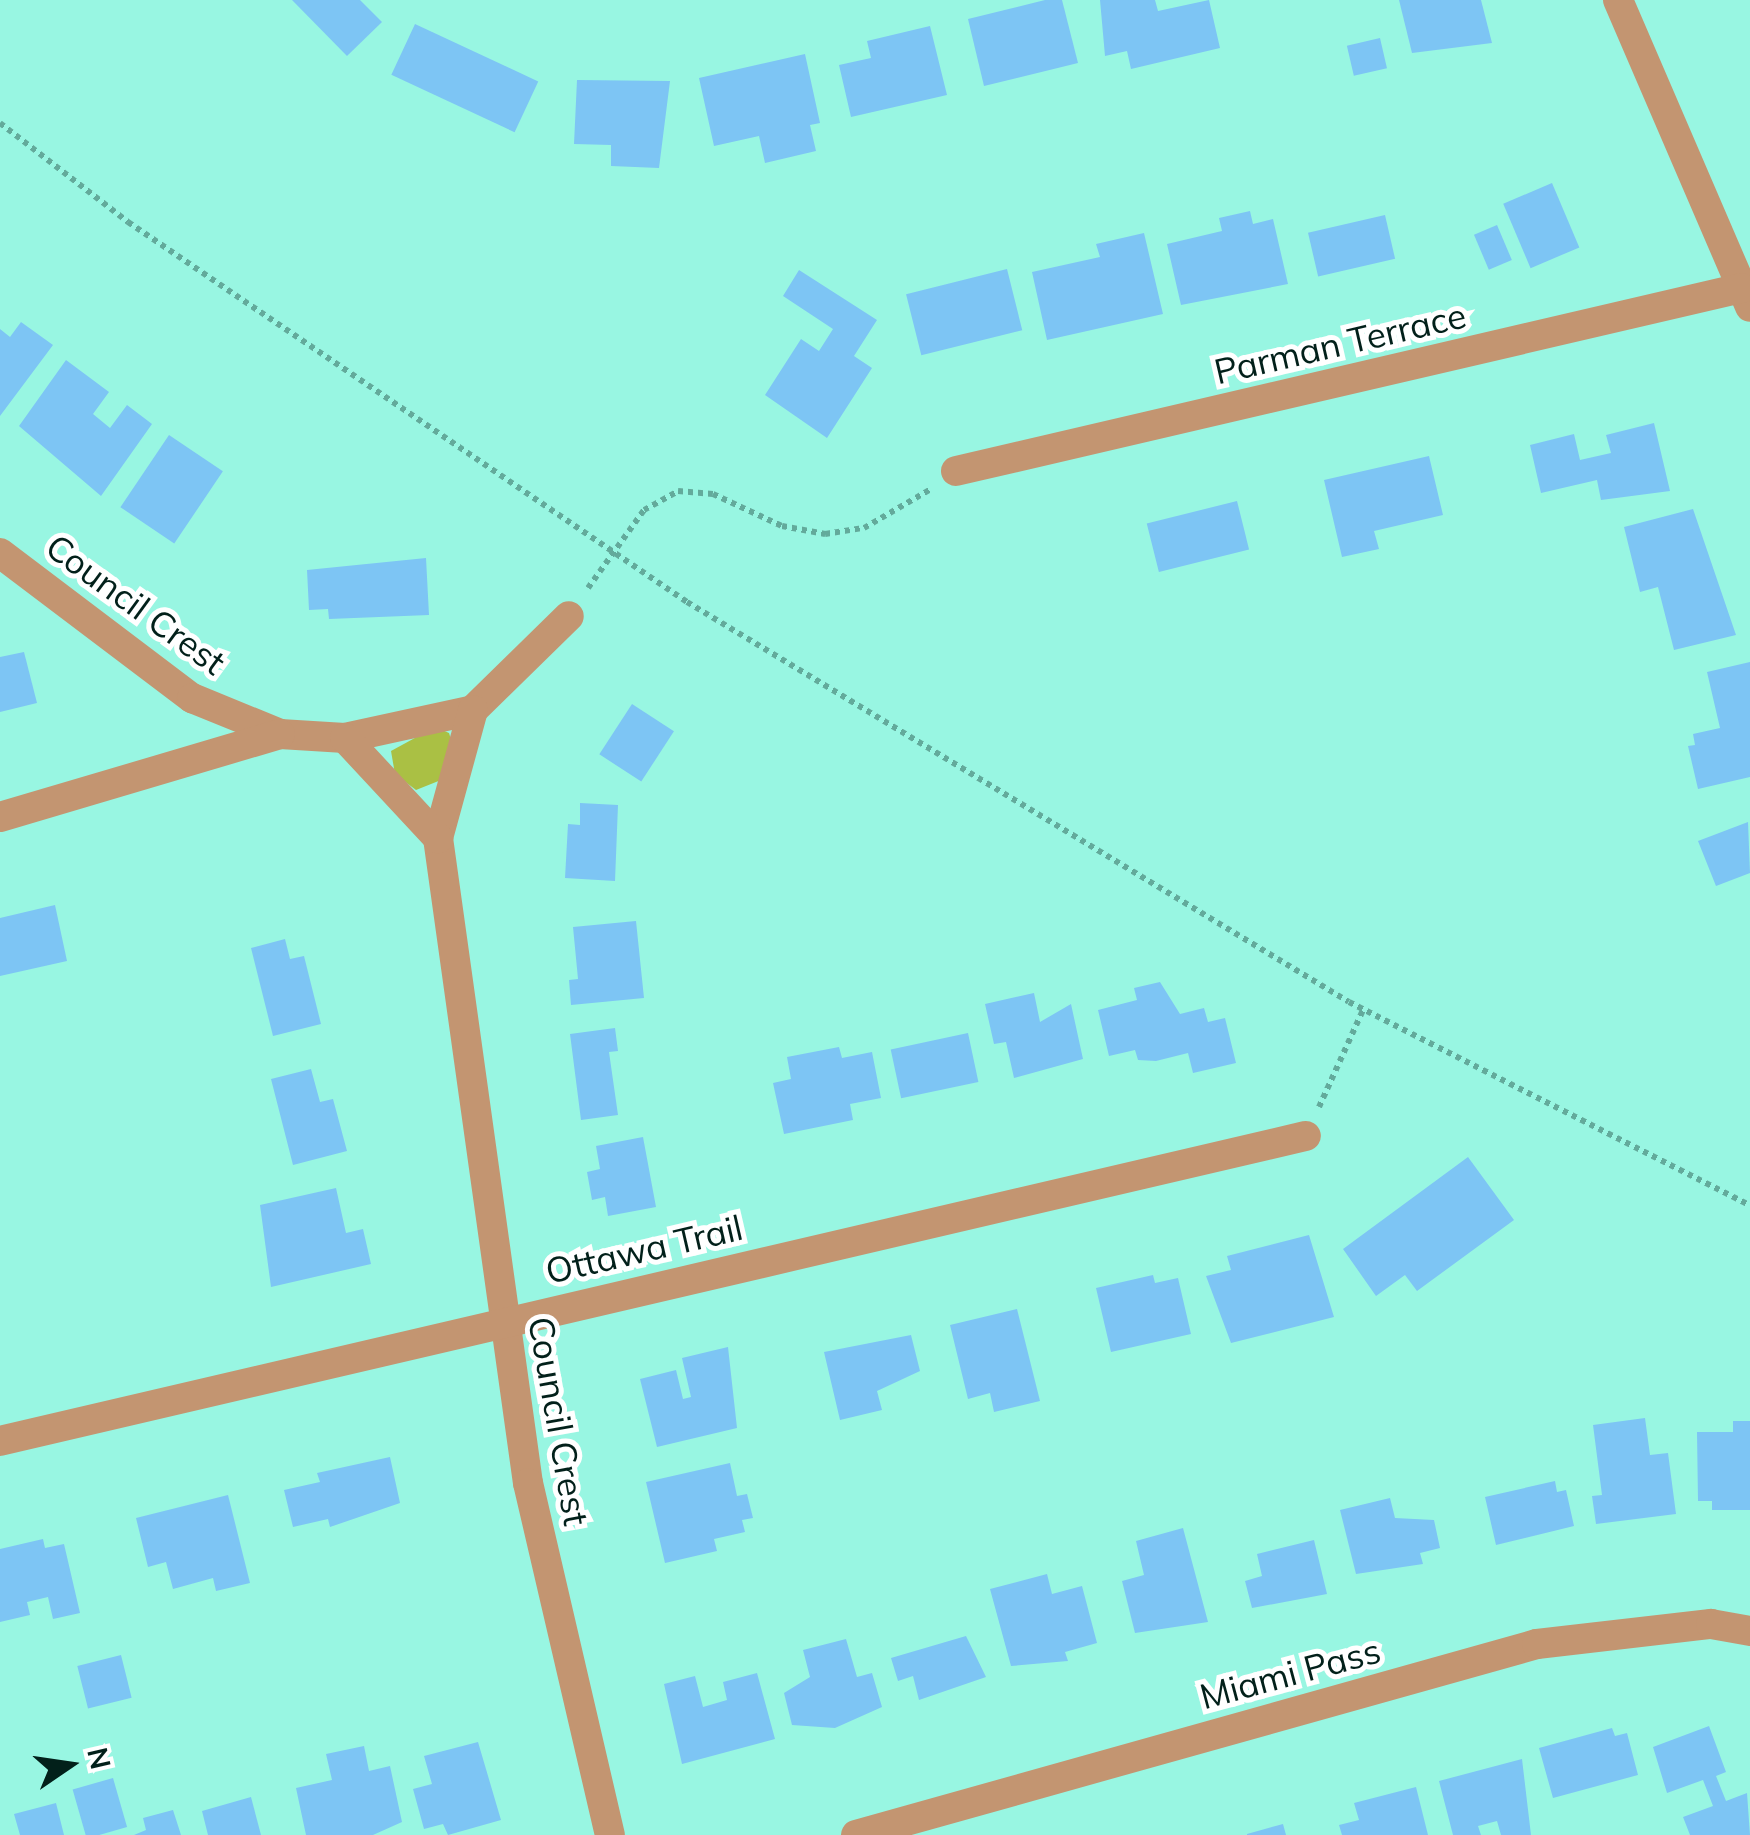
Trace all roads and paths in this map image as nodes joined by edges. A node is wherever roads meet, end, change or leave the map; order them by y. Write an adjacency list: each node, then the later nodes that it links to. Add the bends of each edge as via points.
1 (1618, 0): 3 (street)
2 (0, 123): 5 (path, via 128,222)
3 (1746, 297): 4 (street, Parman Terrace)
4 (956, 470): 5 (path, via 902,511 826,534 782,526 713,494 678,491 644,510)
5 (609, 550): 7 (path); 13 (path)
6 (0, 553): 9 (street, Council Crest, via 192,698)
7 (569, 616): 8 (street, Council Crest)
8 (474, 710): 10 (street, Council Crest); 12 (street, Council Crest)
9 (280, 734): 10 (street, Council Crest); 11 (street)
10 (345, 738): 12 (street)
11 (0, 817)
12 (438, 838): 16 (street, Council Crest)
13 (1364, 1010): 14 (path); 15 (path)
14 (1306, 1136): 16 (street, Ottawa Trail)
15 (1750, 1205)
16 (502, 1319): 17 (street, Ottawa Trail); 19 (street, Council Crest, via 528,1483)
17 (0, 1441)
18 (1750, 1630): 20 (street, Miami Pass, via 1711,1624 1537,1644)
19 (610, 1835)
20 (856, 1835)

